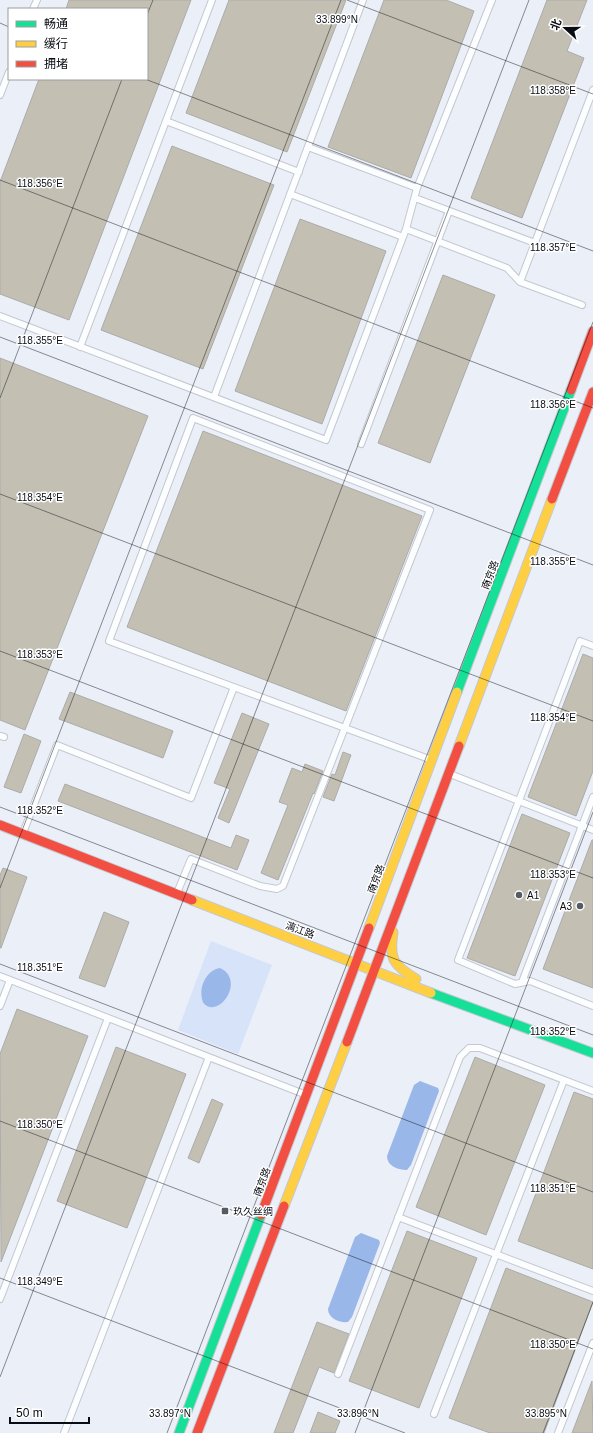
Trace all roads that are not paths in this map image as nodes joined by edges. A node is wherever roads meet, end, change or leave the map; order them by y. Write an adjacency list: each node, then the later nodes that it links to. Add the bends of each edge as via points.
1 (212, 0): 7 (lane)
2 (363, 0): 8 (lane)
3 (492, 0): 10 (lane)
4 (8, 75): 6 (lane)
5 (593, 90): 17 (lane)
6 (0, 95)
7 (166, 121): 9 (lane); 22 (lane)
8 (308, 147): 9 (lane); 10 (lane)
9 (299, 172): 11 (lane)
10 (418, 188): 12 (lane)
11 (290, 194): 15 (lane); 24 (lane)
12 (415, 198): 13 (lane); 14 (lane)
13 (449, 211): 16 (lane); 17 (lane)
14 (406, 229): 15 (lane); 16 (lane)
15 (403, 237): 24 (lane, via 326,440)
16 (438, 242): 18 (lane, via 506,268); 25 (lane)
17 (535, 243): 18 (lane)
18 (520, 282): 19 (lane)
19 (582, 305)
20 (0, 316): 22 (lane)
21 (593, 331): 29 (main road, 南京路)
22 (80, 347): 24 (lane)
23 (593, 392): 30 (main road)
24 (214, 397)
25 (361, 444)
26 (593, 646): 32 (lane, via 580,641)
27 (234, 687): 28 (lane); 28 (lane, via 109,641 193,418 430,510); 36 (lane, via 191,798 57,745)
28 (345, 728): 29 (lane); 37 (lane, via 283,886 277,889 260,886 191,859)
29 (432, 760): 39 (main road, 南京路)
30 (449, 773): 32 (lane); 38 (main road)
31 (593, 797): 34 (lane)
32 (519, 801): 34 (lane); 43 (lane, via 458,960 515,984)
33 (0, 825): 36 (main road, 漓江路)
34 (582, 826): 35 (lane); 43 (lane)
35 (593, 830)
36 (23, 834): 37 (main road, 漓江路)
37 (177, 894): 39 (main road, 漓江路)
38 (396, 912): 40 (main road); 46 (main road, via 390,950 397,967)
39 (356, 964): 40 (main road, 漓江路); 52 (main road, 南京路)
40 (374, 971): 46 (main road, 漓江路); 62 (main road)
41 (0, 976): 42 (lane)
42 (10, 980): 45 (lane); 47 (lane)
43 (522, 982): 44 (lane, via 530,981)
44 (592, 1004)
45 (0, 1006)
46 (471, 1007): 48 (main road, 漓江路)
47 (108, 1018): 49 (lane); 56 (lane)
48 (593, 1053)
49 (208, 1057): 52 (lane); 60 (lane)
50 (564, 1080): 51 (lane); 53 (lane, via 480,1048 469,1048 460,1057); 54 (lane)
51 (593, 1091)
52 (307, 1095): 61 (main road, 南京路)
53 (398, 1217): 54 (lane); 58 (lane)
54 (496, 1254): 55 (lane); 59 (lane)
55 (593, 1291)
56 (0, 1299)
57 (593, 1342): 63 (lane)
58 (338, 1374)
59 (434, 1414)
60 (64, 1433)
61 (179, 1433)
62 (197, 1433)
63 (558, 1433)

